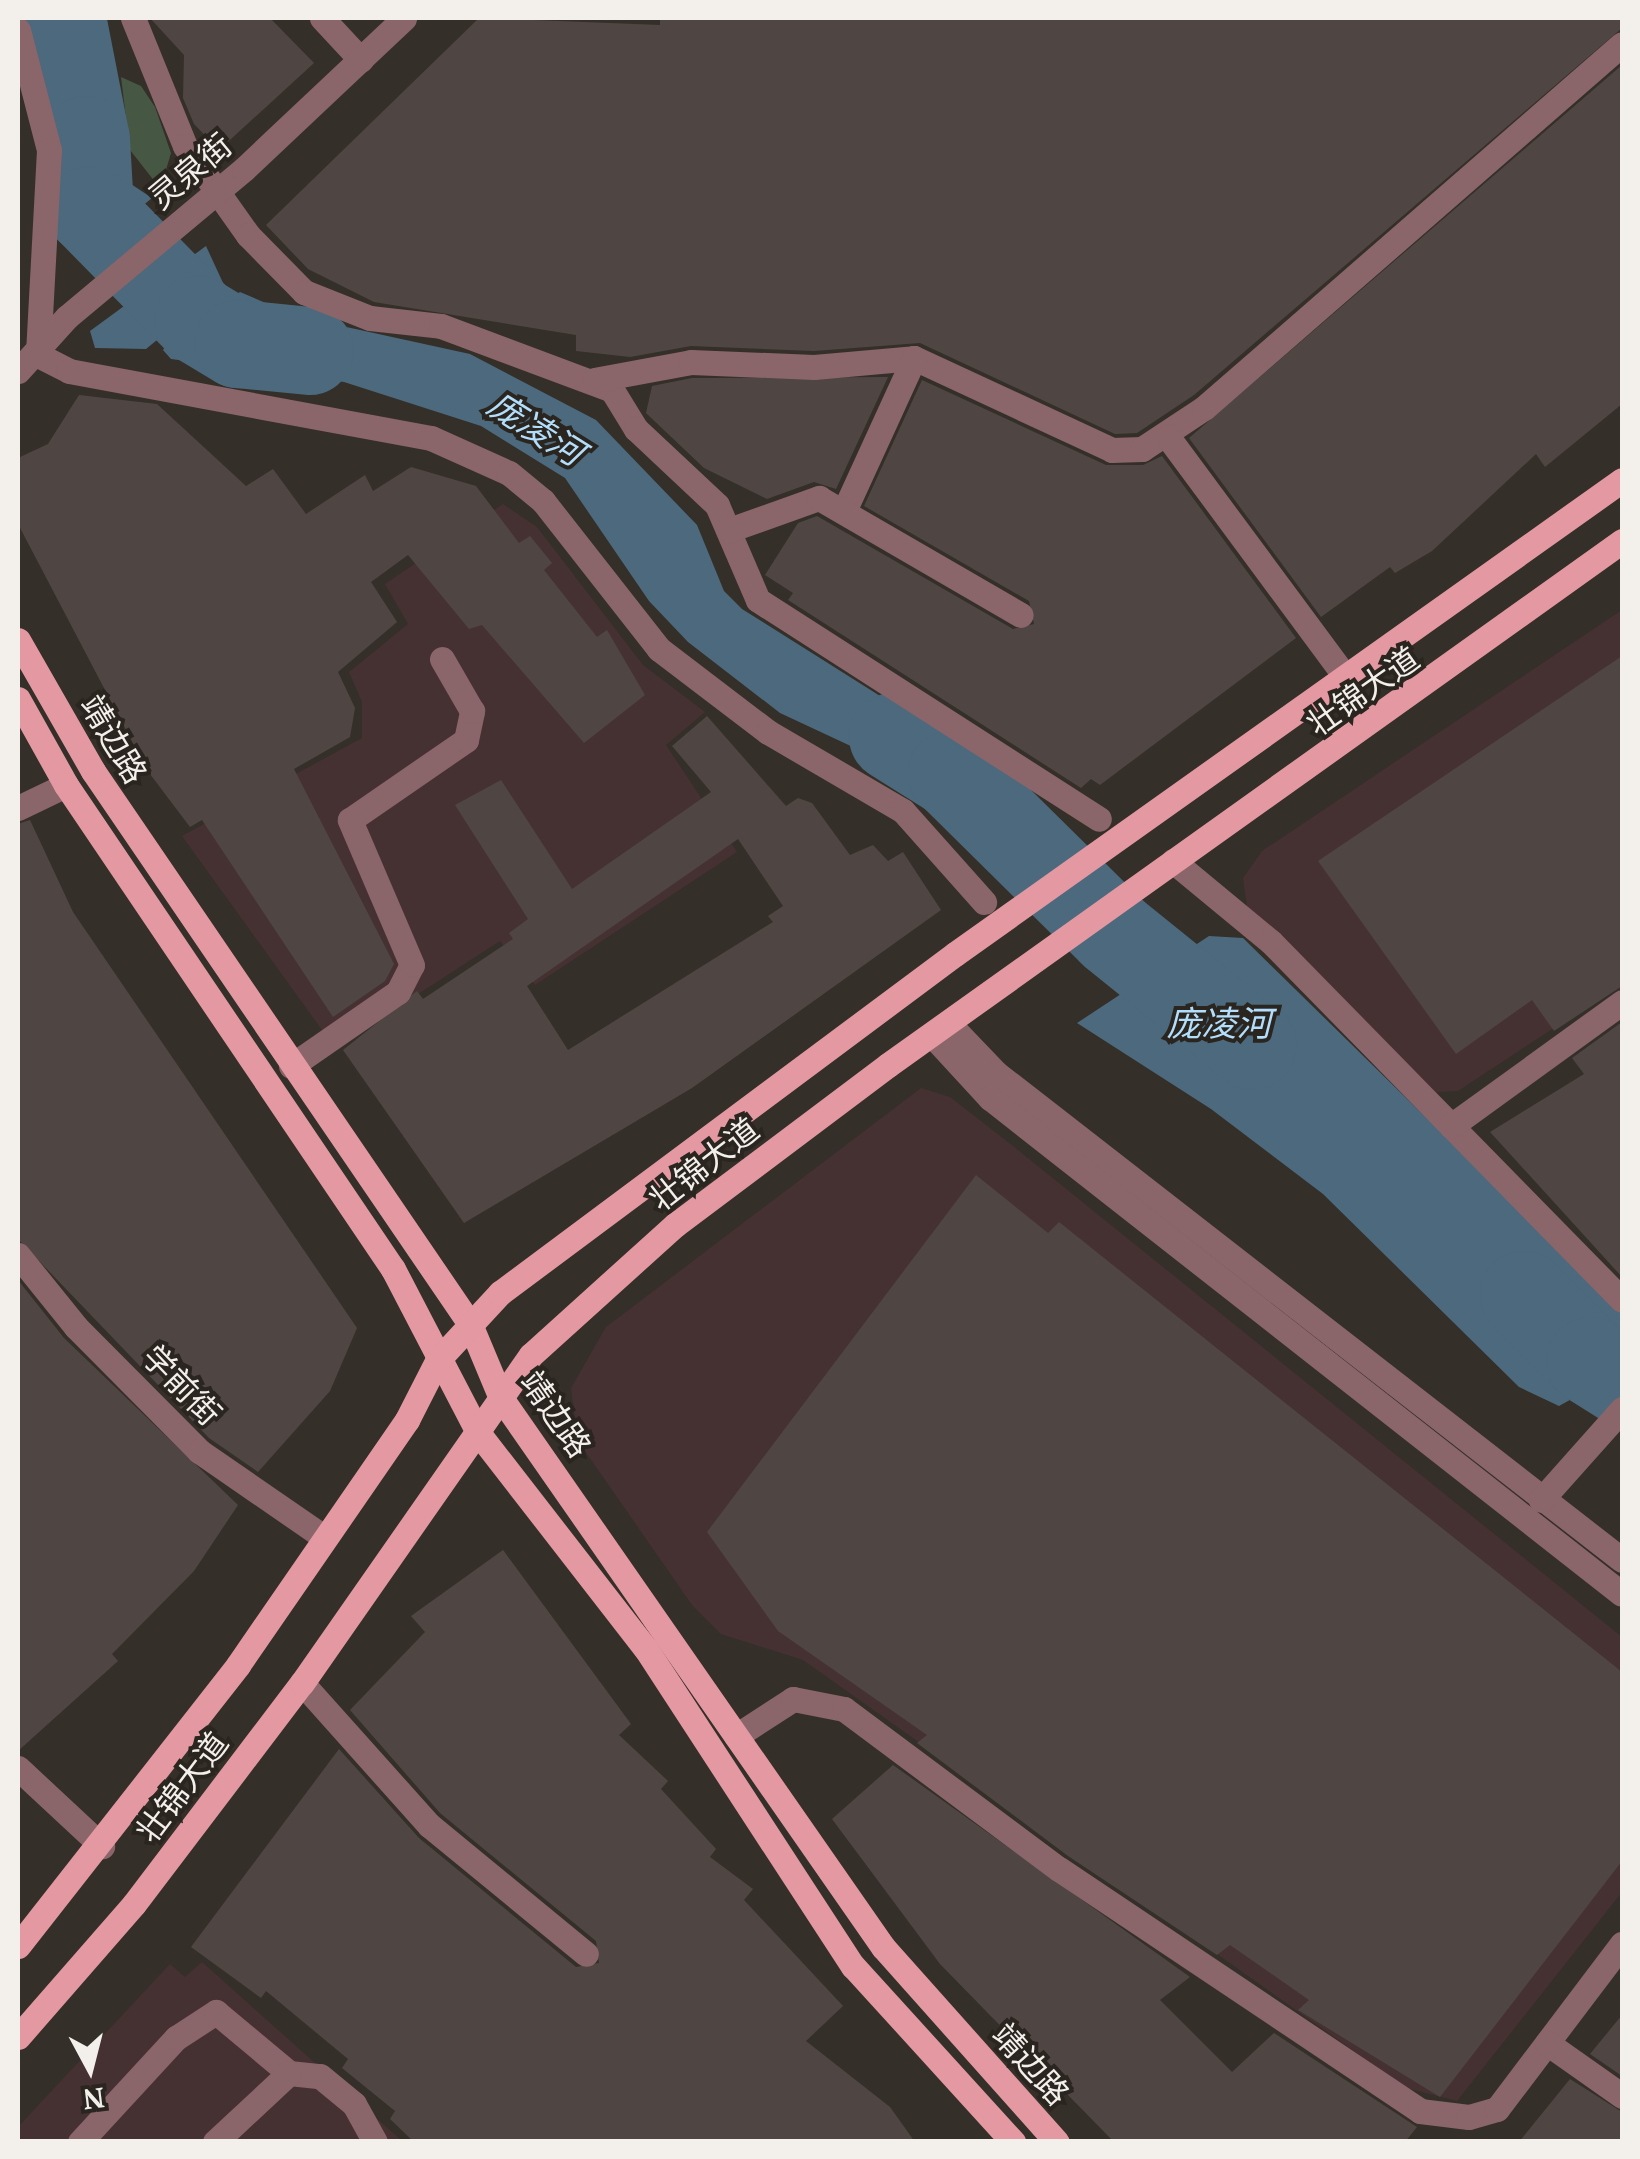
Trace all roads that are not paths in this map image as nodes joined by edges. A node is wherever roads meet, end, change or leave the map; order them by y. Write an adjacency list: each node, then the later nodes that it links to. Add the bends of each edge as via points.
1 (133, 18): 7 (street, via 155,56 174,127)
2 (322, 18): 6 (street)
3 (404, 18): 6 (street, 灵泉街)
4 (18, 30): 8 (street, via 50,161)
5 (1622, 44): 12 (street)
6 (361, 60): 7 (street, 灵泉街)
7 (220, 188): 8 (street, 灵泉街, via 67,317); 11 (street, via 275,268 336,308 441,326)
8 (38, 355): 10 (street, 灵泉街); 26 (street, via 69,371 431,438 510,473 543,501 659,649 768,732 902,810)
9 (914, 358): 11 (street, via 814,367 691,362); 12 (street, via 1112,450); 14 (street)
10 (18, 371)
11 (594, 380): 15 (street, via 717,505)
12 (1168, 437): 20 (street)
13 (1622, 480): 20 (main road, 壮锦大道)
14 (846, 509): 15 (street, via 809,496); 17 (street)
15 (729, 530): 24 (street, via 747,582 774,613)
16 (1622, 541): 25 (main road, 壮锦大道)
17 (1021, 615)
18 (18, 640): 29 (main road, 靖边路, via 93,771)
19 (442, 659): 29 (street, via 472,710 466,740 350,820 410,949 407,978)
20 (1344, 675): 33 (main road, 壮锦大道, via 500,1294)
21 (18, 698): 22 (main road, 靖边路)
22 (66, 786): 23 (street); 34 (main road, 靖边路, via 393,1269)
23 (18, 808)
24 (1099, 820)
25 (1174, 861): 28 (main road, 壮锦大道); 30 (street, via 1271,942)
26 (984, 902)
27 (1622, 1002): 30 (street)
28 (940, 1029): 35 (main road, 壮锦大道, via 676,1225 532,1355); 38 (street); 41 (street, via 990,1098)
29 (291, 1066): 33 (main road, 靖边路)
30 (1451, 1126): 32 (street)
31 (18, 1254): 39 (street, 学前街, via 76,1327 199,1451)
32 (1622, 1300)
33 (470, 1324): 34 (main road, 壮锦大道); 35 (main road, 靖边路)
34 (437, 1362): 37 (main road, 靖边路); 39 (main road, 壮锦大道, via 407,1420)
35 (501, 1398): 37 (main road, 壮锦大道); 43 (main road, 靖边路)
36 (1615, 1417): 38 (street)
37 (479, 1434): 42 (main road, 壮锦大道); 56 (main road, 靖边路, via 646,1649 854,1966)
38 (1540, 1500): 40 (street)
39 (322, 1536): 45 (main road, 壮锦大道)
40 (1622, 1560)
41 (1622, 1594)
42 (302, 1683): 48 (street, via 429,1825); 49 (main road, 壮锦大道, via 134,1904)
43 (736, 1736): 50 (street, via 793,1699 844,1709 1058,1869 1420,2111 1469,2117 1497,2108); 57 (main road, 靖边路, via 883,1948)
44 (18, 1768): 45 (street)
45 (102, 1846): 47 (main road, 壮锦大道)
46 (1622, 1944): 50 (street)
47 (18, 1946)
48 (586, 1954)
49 (18, 2037)
50 (1547, 2043): 52 (street)
51 (290, 2073): 53 (street, via 233,2019 203,2013); 54 (street); 55 (street, via 320,2076 354,2104)
52 (1622, 2096)
53 (97, 2136)
54 (215, 2142)
55 (375, 2142)
56 (1013, 2142)
57 (1057, 2142)

